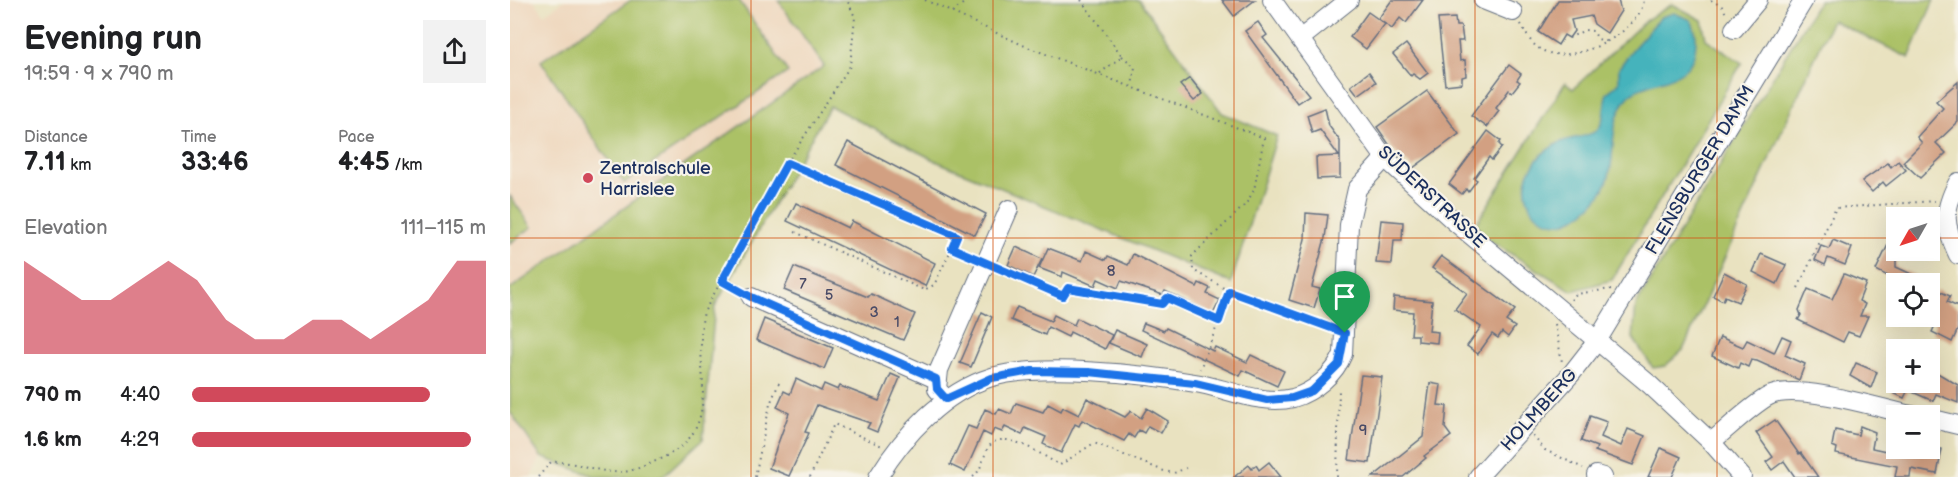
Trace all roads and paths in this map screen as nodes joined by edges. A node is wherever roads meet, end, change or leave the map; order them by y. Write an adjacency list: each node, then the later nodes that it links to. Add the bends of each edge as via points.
1 (847, 0): 22 (path, via 855,17 850,66)
2 (925, 0): 12 (path)
3 (968, 0): 12 (path)
4 (1081, 0): 18 (path)
5 (1272, 0): 16 (street, SÜDERSTRASSE)
6 (1349, 0): 16 (street)
7 (1483, 0): 13 (street)
8 (1644, 0): 17 (path, via 1643,8)
9 (1711, 0): 14 (path, via 1724,7)
10 (1758, 0): 14 (street)
11 (1804, 0): 38 (street, FLENSBURGER DAMM)
12 (952, 12): 19 (path)
13 (1514, 12): 17 (path, via 1538,48 1564,56)
14 (1734, 28)
15 (1569, 38): 17 (path, via 1585,30 1593,31 1598,39)
16 (1300, 39): 21 (street, SÜDERSTRASSE)
17 (1608, 43)
18 (1122, 56): 19 (path); 20 (path, via 1135,67)
19 (1098, 74): 20 (path)
20 (1132, 87): 33 (path, via 1264,138 1254,190 1246,204 1192,256 1193,270)
21 (1385, 158): 35 (street, SÜDERSTRASSE); 37 (street, via 1357,189 1348,225)
22 (787, 163): 27 (path, via 957,236); 30 (path)
23 (1958, 182): 24 (street)
24 (1949, 200): 28 (street, via 1946,229); 32 (path, via 1836,208)
25 (1010, 209): 29 (street)
26 (795, 232): 27 (path, via 924,290 934,285)
27 (952, 248): 29 (path)
28 (1958, 255)
29 (986, 262): 36 (path, via 1063,296 1068,288 1162,304 1167,298); 41 (street)
30 (722, 281): 34 (path); 53 (path, via 704,312 699,332 703,402 699,422 683,445 669,455 624,472 603,472 561,461 551,462)
31 (1616, 283): 35 (path, via 1602,291 1576,294)
32 (1798, 288)
33 (1229, 291): 36 (path); 37 (path)
34 (751, 297): 41 (street)
35 (1562, 310): 38 (street, SÜDERSTRASSE); 40 (path, via 1554,325 1561,361)
36 (1219, 321): 43 (path)
37 (1345, 333): 39 (street)
38 (1597, 340): 40 (street, HOLMBERG); 49 (street, SÜDERSTRASSE)
39 (1339, 364): 43 (street, via 1312,391 1292,398 1267,400); 58 (path)
40 (1572, 373): 48 (street, HOLMBERG)
41 (936, 379): 44 (street, via 937,389)
42 (779, 383): 54 (path, via 770,404)
43 (1195, 383): 44 (street, via 1089,372 1032,371 992,378)
44 (946, 399): 50 (street)
45 (1886, 410): 49 (street, via 1806,392 1784,392 1769,396)
46 (1940, 421): 47 (street)
47 (1958, 425)
48 (1525, 427): 52 (path, via 1545,450); 59 (street, HOLMBERG)
49 (1711, 442): 60 (street, SÜDERSTRASSE)
50 (894, 453): 55 (path, via 834,424); 56 (street)
51 (1186, 468): 57 (path, via 1174,473 1164,471 1094,443 1060,465 1012,440 1002,439 989,446)
52 (1600, 476)
53 (538, 477)
54 (755, 477)
55 (810, 477)
56 (878, 477)
57 (974, 477)
58 (1337, 477)
59 (1478, 477)
60 (1742, 477)

